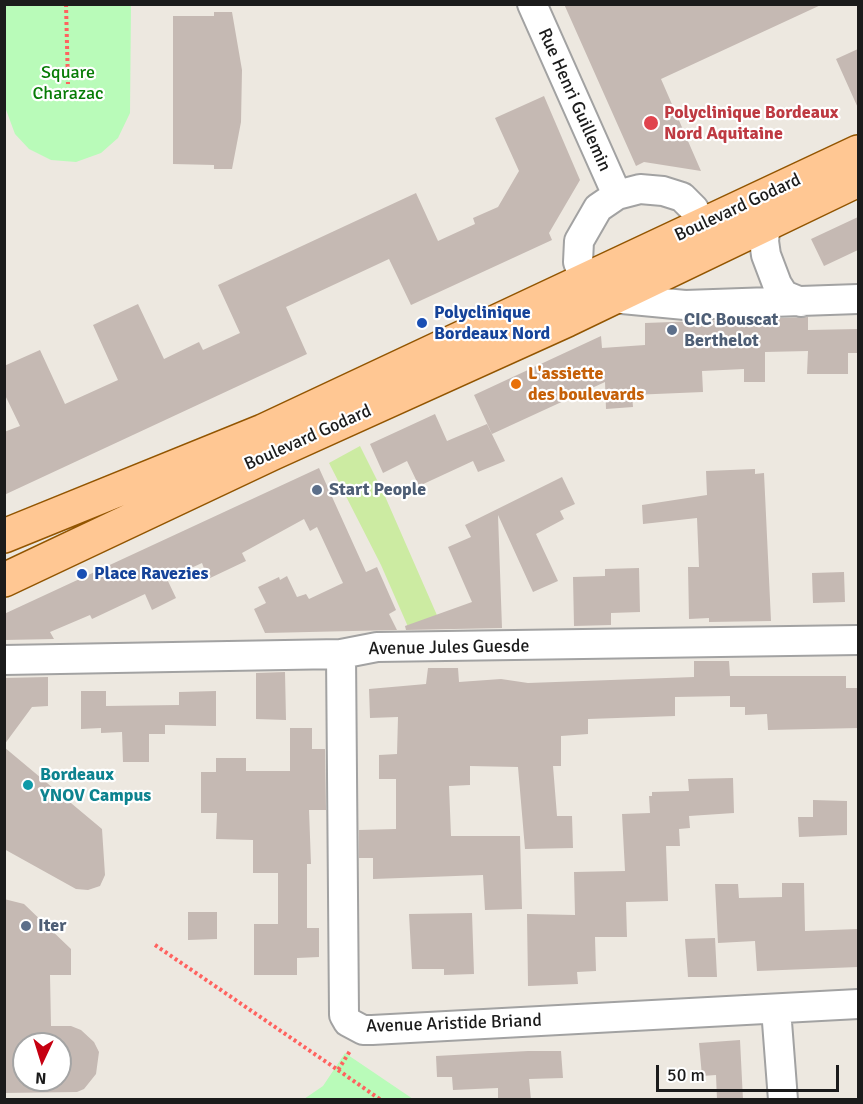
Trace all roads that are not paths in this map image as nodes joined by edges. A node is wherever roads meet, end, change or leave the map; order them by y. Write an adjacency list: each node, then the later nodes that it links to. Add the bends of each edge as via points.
1 (532, 4): 4 (street, Rue Henri Guillemin)
2 (858, 152): 6 (main road, Boulevard Godard)
3 (858, 180): 5 (main road, Boulevard Godard)
4 (617, 195): 6 (street, Rue Henri Guillemin, via 640,189 663,190 682,197); 7 (street, Rue Henri Guillemin, via 598,207 579,241 578,262)
5 (766, 224): 8 (main road, Boulevard Godard); 10 (street, via 766,255 777,284 784,295)
6 (703, 225): 7 (main road, Boulevard Godard)
7 (584, 280): 8 (street); 11 (main road, Boulevard Godard, via 263,431)
8 (612, 298): 10 (street, via 684,305); 12 (main road, Boulevard Godard)
9 (858, 299): 10 (street)
10 (801, 302)
11 (4, 536)
12 (4, 580)
13 (858, 640): 14 (street, Avenue Jules Guesde, via 377,647)
14 (341, 654): 15 (street, Avenue Jules Guesde); 17 (street, Avenue Aristide Briand, via 344,1015 348,1022 372,1030)
15 (4, 660)
16 (858, 1004): 17 (street, Avenue Aristide Briand)
17 (777, 1009): 18 (street)
18 (783, 1100)

